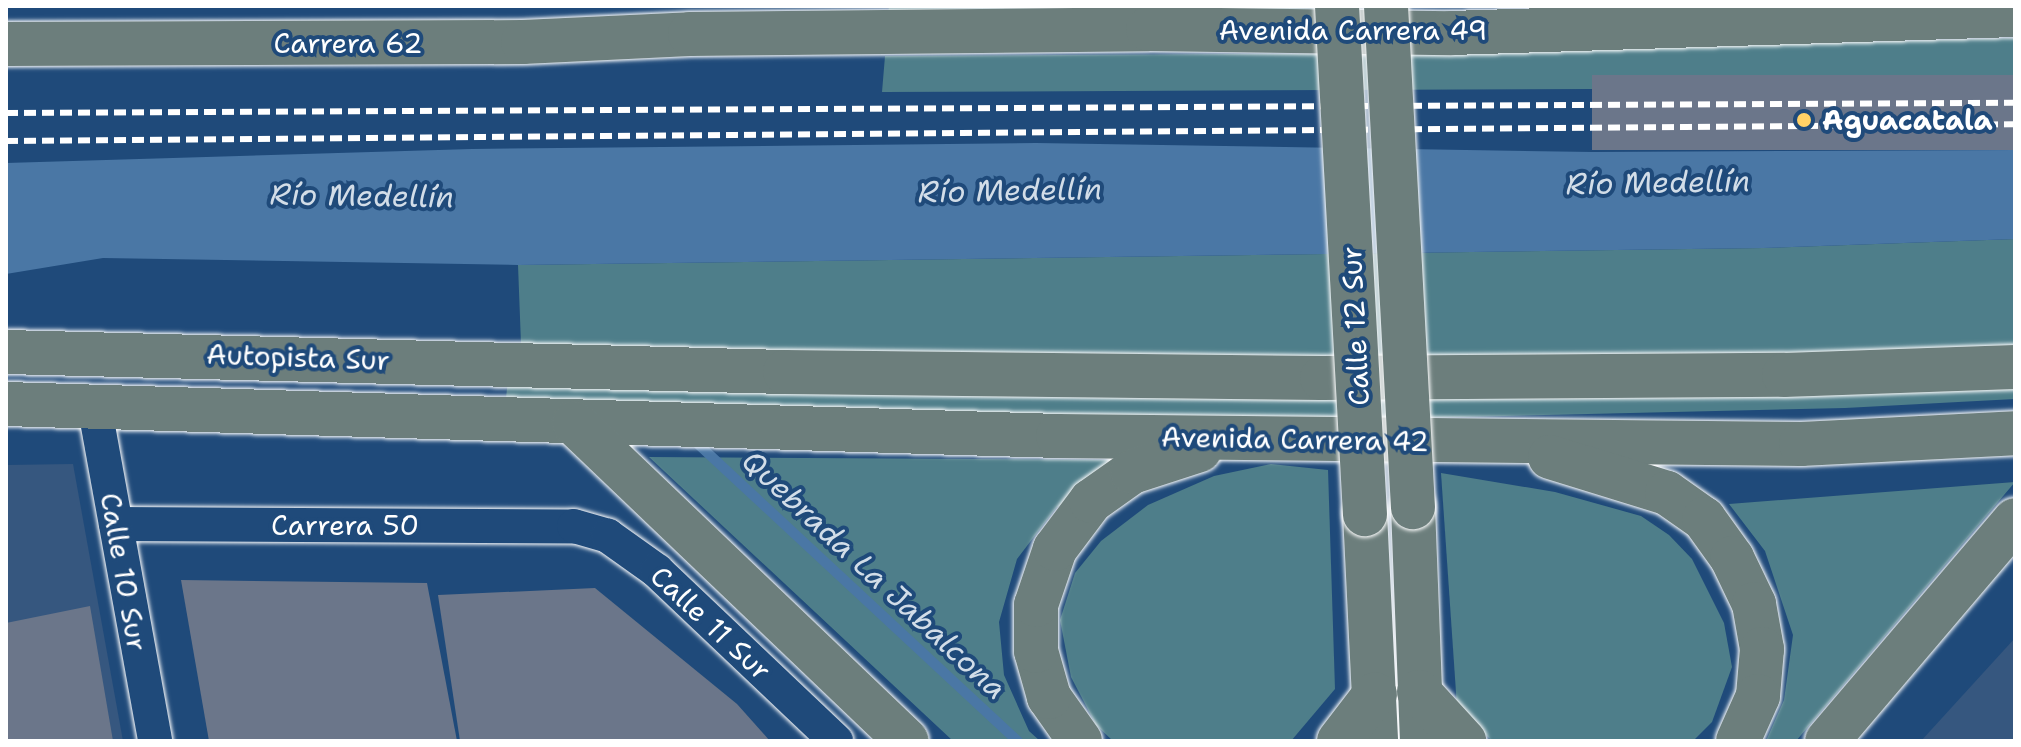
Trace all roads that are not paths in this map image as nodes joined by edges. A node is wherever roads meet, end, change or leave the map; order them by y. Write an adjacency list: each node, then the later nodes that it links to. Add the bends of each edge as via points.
1 (1337, 6): 22 (main road, Calle 12 Sur, bridge)
2 (1386, 6): 21 (main road, Calle 12 Sur, bridge)
3 (2015, 15): 5 (main road, Avenida Carrera 49, via 1451,33 1148,29)
4 (6, 23): 7 (main road)
5 (690, 34): 7 (main road, Carrera 62, via 523,42)
6 (6, 44): 7 (main road, Carrera 62)
7 (165, 44)
8 (6, 352): 9 (main road, Autopista Sur, via 785,372 1523,379)
9 (2015, 367)
10 (6, 404): 11 (main road, Autopista Sur)
11 (94, 404): 12 (main road, Autopista Sur); 17 (street, Calle 10 Sur)
12 (574, 423): 14 (main road, Avenida Carrera 42); 20 (main road)
13 (2015, 433): 15 (main road, Avenida Carrera 42, via 1801,444)
14 (1266, 439): 15 (main road, Avenida Carrera 42); 27 (main road, via 1188,452 1132,472 1091,501 1055,549 1036,605 1036,651 1049,697)
15 (1490, 441): 32 (main road, via 1667,493 1704,519 1732,558 1754,604 1762,649 1758,696)
16 (2015, 520): 19 (main road)
17 (116, 524): 18 (street, Carrera 50); 23 (street, Calle 10 Sur)
18 (574, 526): 24 (street, Calle 11 Sur, via 608,536 639,556)
19 (1999, 557): 33 (main road)
20 (844, 680): 25 (main road); 26 (main road)
21 (1419, 692): 30 (main road, Calle 12 Sur); 31 (main road)
22 (1375, 694): 28 (main road); 29 (main road, Calle 12 Sur)
23 (155, 741)
24 (836, 741)
25 (859, 741)
26 (907, 741)
27 (1080, 741)
28 (1339, 741)
29 (1376, 741)
30 (1422, 741)
31 (1464, 741)
32 (1738, 741)
33 (1827, 741)

